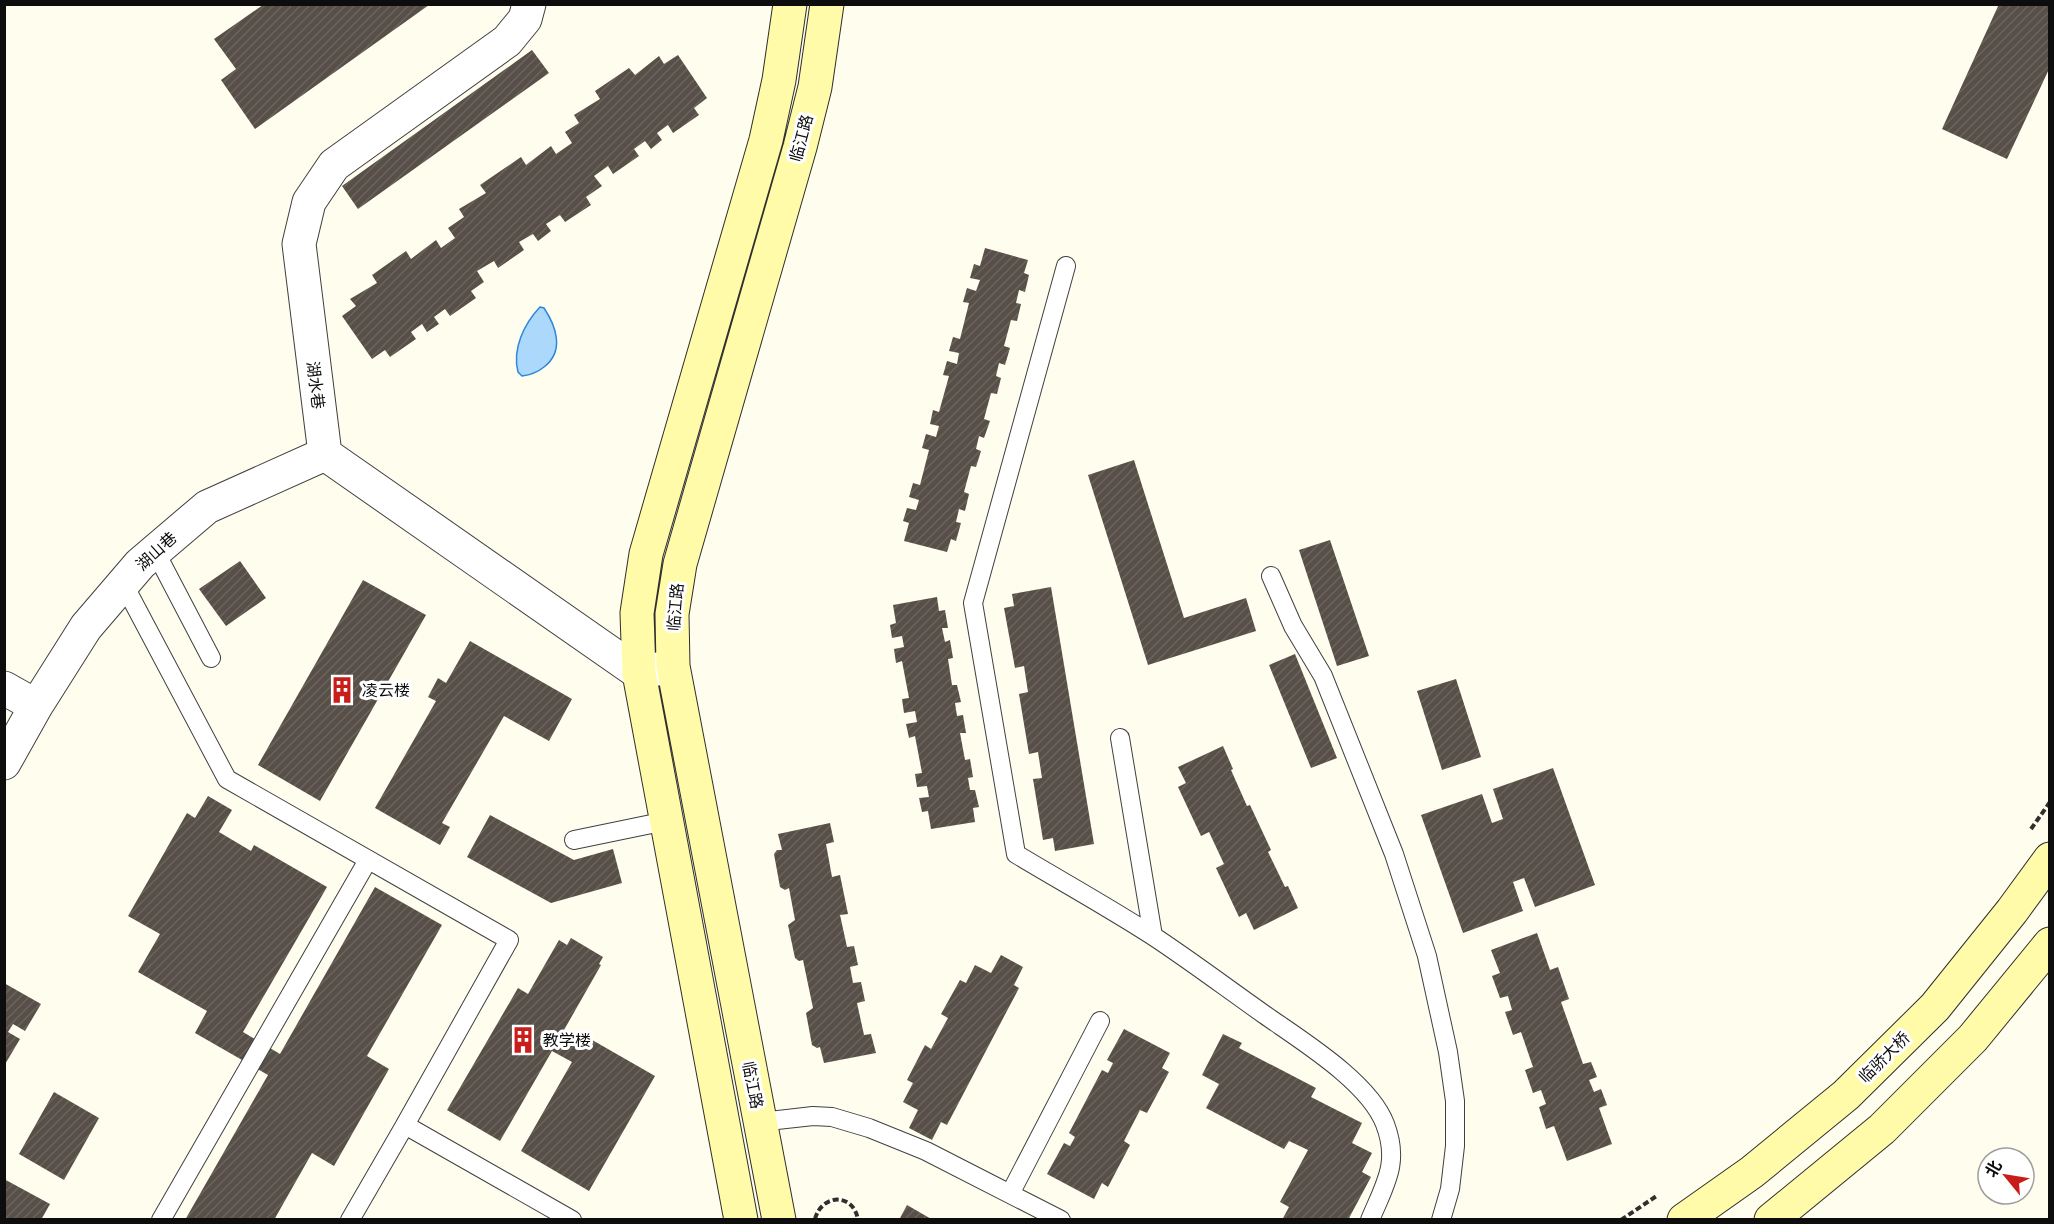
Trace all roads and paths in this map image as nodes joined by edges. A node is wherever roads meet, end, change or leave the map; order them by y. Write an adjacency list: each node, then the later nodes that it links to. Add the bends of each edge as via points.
1 (529, 4): 5 (street, 湖水巷, via 525,19 507,41 334,165 309,202 299,244)
2 (790, 4): 11 (main road, 临江路, via 766,140 646,554 637,613)
3 (828, 4): 10 (main road, 临江路, via 815,87 800,147 680,564 672,614)
4 (1066, 266): 22 (lane, via 973,603 1016,854)
5 (325, 454): 6 (street, 湖山巷, via 207,507); 11 (street)
6 (155, 551): 8 (street, 湖山巷); 9 (lane)
7 (1271, 576): 38 (lane, via 1293,626 1323,676 1394,854 1427,956 1455,1101 1454,1157)
8 (123, 583): 13 (street, 湖山巷, via 87,627); 21 (lane, via 226,779)
9 (212, 658)
10 (673, 666): 11 (street); 25 (main road, 临江路)
11 (639, 673): 17 (main road, 临江路)
12 (4, 688): 13 (street)
13 (36, 706): 15 (street, 湖山巷)
14 (1120, 738): 22 (lane)
15 (4, 762)
16 (2049, 802): 18 (path)
17 (666, 821): 19 (lane); 32 (main road, 临江路)
18 (2024, 838)
19 (574, 840)
20 (2049, 859): 40 (main road, 临骄大桥, via 1935,1007 1887,1055 1846,1095 1752,1172)
21 (368, 860): 26 (lane, via 509,940); 29 (lane)
22 (1153, 936): 37 (lane, via 1303,1042 1371,1099 1386,1126 1392,1160)
23 (2049, 944): 41 (main road, via 1973,1038 1898,1113)
24 (1100, 1021): 28 (lane)
25 (760, 1122): 28 (lane, via 796,1116 832,1117 893,1137 961,1177); 33 (main road, 临江路)
26 (405, 1125): 30 (lane); 31 (lane)
27 (1664, 1191): 39 (path)
28 (1010, 1194): 36 (lane)
29 (161, 1220)
30 (350, 1220)
31 (572, 1220)
32 (741, 1220)
33 (778, 1220)
34 (815, 1220): 35 (path, via 823,1204 837,1199 851,1204)
35 (858, 1220)
36 (1061, 1220)
37 (1370, 1220)
38 (1441, 1220)
39 (1621, 1220)
40 (1684, 1220)
41 (1771, 1220)

